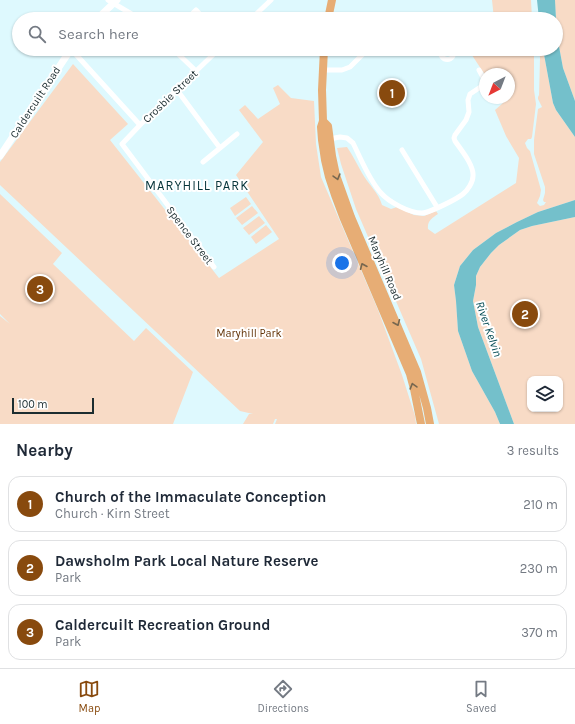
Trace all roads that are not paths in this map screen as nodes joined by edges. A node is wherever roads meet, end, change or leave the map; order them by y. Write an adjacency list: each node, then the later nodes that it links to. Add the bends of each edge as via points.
1 (271, 0): 6 (street)
2 (332, 0): 7 (main road)
3 (113, 1): 4 (street); 5 (street)
4 (103, 12)
5 (130, 12)
6 (258, 12)
7 (329, 12)
8 (66, 56): 26 (street, Caldercuilt Road)
9 (77, 56): 20 (street)
10 (180, 56): 17 (street)
11 (212, 56): 17 (street, Crosbie Street)
12 (324, 56): 16 (main road, Maryhill Road)
13 (361, 56): 16 (street, via 350,67 342,70)
14 (441, 56): 15 (street, via 446,59)
15 (453, 56)
16 (323, 70): 22 (main road, Maryhill Road, via 323,121 328,126)
17 (196, 71): 19 (street, Crosbie Street)
18 (479, 87): 28 (street, via 470,94 469,112 454,138 471,167 472,180 463,193)
19 (177, 90): 20 (street, Crosbie Street); 24 (street)
20 (140, 125): 23 (street, Crosbie Street)
21 (237, 134): 24 (street)
22 (326, 139): 28 (street, via 347,138 353,143 374,184 390,200 422,213); 30 (main road, Maryhill Road, via 325,160 335,194)
23 (122, 144): 29 (street, Spence Street)
24 (220, 148): 27 (street)
25 (402, 150): 28 (street)
26 (0, 156)
27 (204, 162)
28 (437, 208)
29 (214, 267)
30 (384, 304): 31 (main road, Maryhill Road, one-way to 30, via 410,374); 32 (main road, Maryhill Road, one-way to 32, via 417,372)
31 (421, 424)
32 (430, 424)

